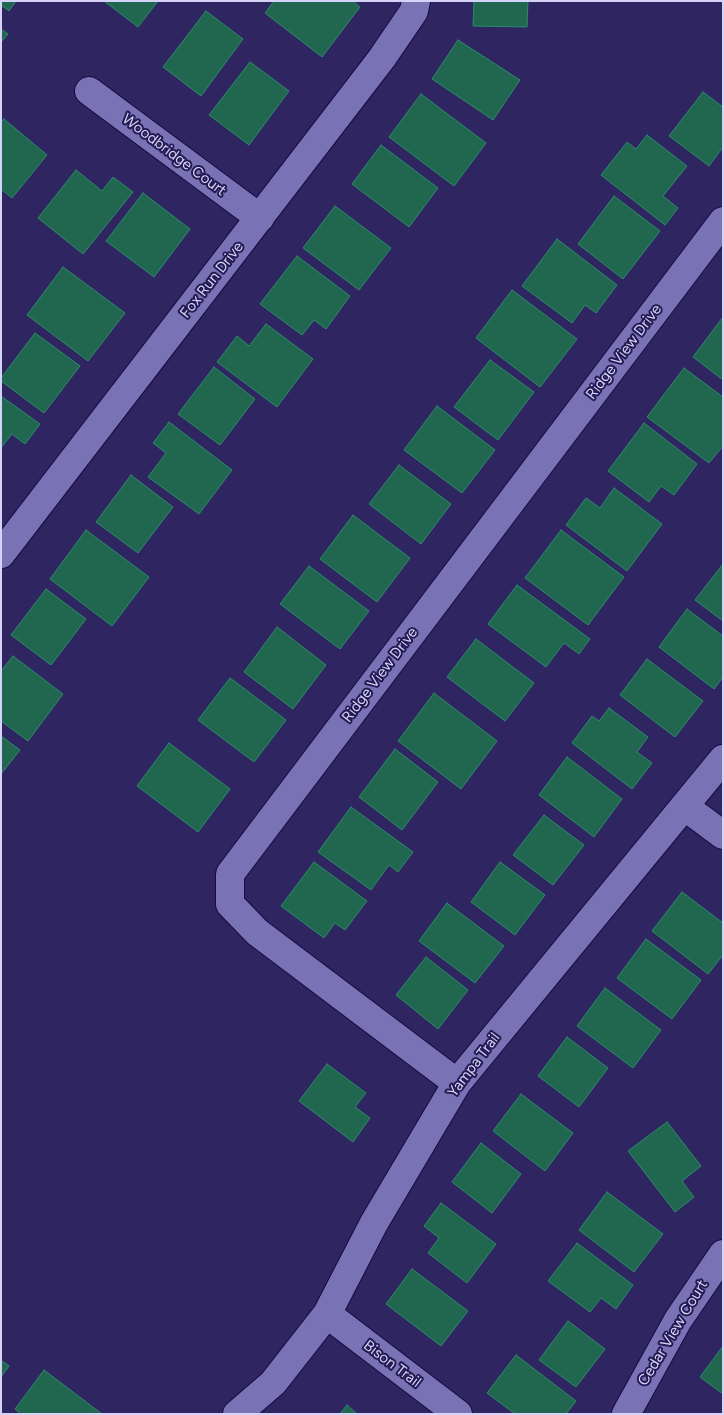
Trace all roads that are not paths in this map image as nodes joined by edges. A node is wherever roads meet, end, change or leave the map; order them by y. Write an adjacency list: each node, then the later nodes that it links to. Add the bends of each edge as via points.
1 (416, 1): 3 (street, Fox Run Drive, via 414,12 382,58)
2 (89, 91): 3 (street, Woodbridge Court)
3 (260, 218): 5 (street, Fox Run Drive)
4 (723, 220): 9 (street, Ridge View Drive, via 230,874 230,904 257,932)
5 (6, 540)
6 (723, 759): 7 (street, Yampa Trail)
7 (684, 806): 8 (street); 9 (street, Yampa Trail)
8 (723, 835)
9 (457, 1083): 11 (street, Yampa Trail, via 374,1223)
10 (723, 1254): 14 (street, Cedar View Court, via 678,1320)
11 (327, 1314): 12 (street, Yampa Trail, via 272,1383); 13 (street, Bison Trail)
12 (237, 1414)
13 (458, 1414)
14 (626, 1414)

